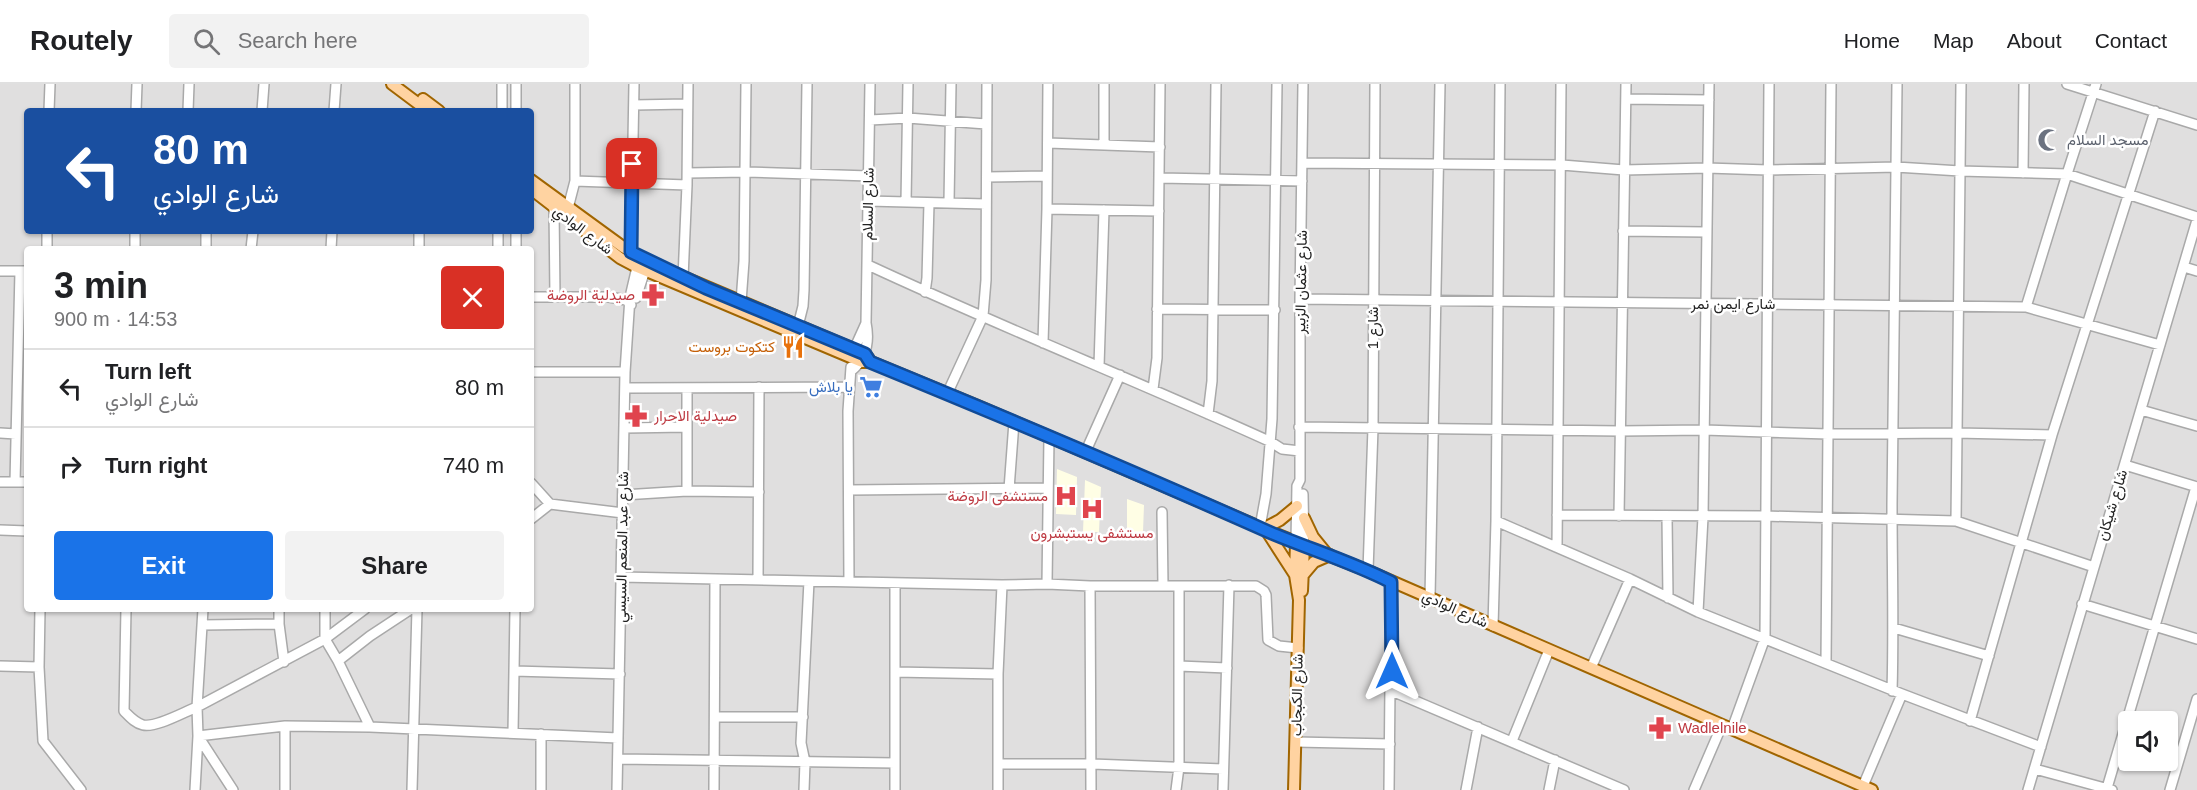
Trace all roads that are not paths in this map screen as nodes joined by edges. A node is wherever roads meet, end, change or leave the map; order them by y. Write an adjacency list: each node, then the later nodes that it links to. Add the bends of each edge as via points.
1 (50, 84): 42 (street)
2 (137, 84): 43 (street)
3 (189, 84): 44 (street)
4 (264, 84): 45 (street)
5 (336, 84): 46 (street)
6 (392, 84): 47 (main road)
7 (404, 84): 48 (main road)
8 (502, 84): 49 (street)
9 (516, 84): 50 (street)
10 (575, 84): 81 (street)
11 (634, 84): 40 (street)
12 (688, 84): 41 (street)
13 (746, 84): 71 (street)
14 (807, 84): 75 (street)
15 (870, 84): 53 (street, شارع السلام)
16 (908, 84): 52 (street)
17 (951, 84): 54 (street)
18 (987, 84): 55 (street)
19 (1048, 84): 57 (street)
20 (1104, 84): 58 (street)
21 (1160, 84): 59 (street)
22 (1216, 84): 80 (street)
23 (1277, 84): 82 (street)
24 (1303, 84): 60 (street, شارع عثمان الزبير)
25 (1375, 84): 61 (street, شارع 1)
26 (1440, 84): 62 (street)
27 (1500, 84): 63 (street)
28 (1562, 84): 64 (street)
29 (1626, 84): 38 (street)
30 (1709, 84): 39 (street)
31 (1769, 84): 68 (street)
32 (1831, 84): 69 (street)
33 (1897, 84): 65 (street)
34 (1961, 84): 70 (street)
35 (2024, 84): 73 (street)
36 (2067, 84): 37 (street)
37 (2095, 88): 51 (street); 74 (street)
38 (1626, 99): 39 (street); 67 (street)
39 (1709, 100): 66 (street)
40 (634, 105): 41 (street); 85 (street)
41 (687, 105): 72 (street)
42 (49, 108)
43 (136, 108)
44 (188, 108)
45 (262, 108)
46 (334, 108)
47 (423, 108)
48 (435, 108)
49 (502, 108)
50 (516, 108)
51 (2155, 111): 56 (street); 88 (street)
52 (908, 118): 53 (street); 54 (street); 90 (street)
53 (870, 120): 76 (street, شارع السلام)
54 (950, 120): 55 (street); 91 (street)
55 (986, 124): 78 (street)
56 (2197, 125)
57 (1048, 143): 58 (street); 77 (street)
58 (1104, 145): 59 (street)
59 (1160, 147): 79 (street)
60 (1302, 163): 61 (street); 83 (street, شارع عثمان الزبير)
61 (1375, 164): 62 (street); 114 (street, شارع 1)
62 (1438, 164): 63 (street); 115 (street)
63 (1498, 165): 64 (street); 116 (street)
64 (1562, 165): 67 (street); 118 (street)
65 (1896, 167): 69 (street); 70 (street); 122 (street)
66 (1707, 168): 67 (street); 68 (street); 101 (street)
67 (1624, 170): 100 (street)
68 (1768, 170): 69 (street); 121 (street)
69 (1829, 170): 124 (street)
70 (1960, 171): 73 (street); 125 (street)
71 (746, 172): 72 (street); 75 (street); 117 (street)
72 (688, 173): 86 (street)
73 (2023, 173): 74 (street)
74 (2067, 174): 88 (street); 126 (street)
75 (805, 175): 76 (street); 133 (street, via 804,290)
76 (869, 176): 89 (street, شارع السلام)
77 (1047, 176): 78 (street); 96 (street)
78 (987, 177): 93 (street)
79 (1160, 178): 80 (street); 98 (street)
80 (1215, 179): 82 (street); 128 (street)
81 (575, 180): 85 (street); 95 (street)
82 (1277, 181): 83 (street); 129 (street)
83 (1302, 181): 113 (street, شارع عثمان الزبير)
84 (534, 182): 95 (main road, شارع الوادي)
85 (632, 183): 86 (street); 102 (street)
86 (687, 185): 109 (street)
87 (534, 191): 94 (main road, شارع الوادي)
88 (2128, 194): 99 (street); 132 (street)
89 (868, 201): 90 (street); 103 (street, شارع السلام)
90 (906, 202): 92 (street)
91 (949, 202): 92 (street); 93 (street)
92 (929, 203): 110 (street)
93 (986, 204): 130 (street)
94 (554, 208): 105 (main road, شارع الوادي, via 621,258); 112 (street)
95 (568, 208): 102 (main road, شارع الوادي)
96 (1047, 208): 97 (street); 134 (street)
97 (1104, 210): 98 (street); 138 (street)
98 (1159, 211): 127 (street)
99 (2197, 219): 104 (street, شارع شيكان)
100 (1623, 231): 101 (street); 119 (street)
101 (1706, 232): 120 (street)
102 (631, 252): 109 (main road, شارع الوادي)
103 (868, 265): 110 (street); 131 (street, شارع السلام)
104 (2184, 267): 108 (street); 135 (street, شارع شيكان)
105 (641, 268): 123 (street, شارع عبد المنعم السيسي, via 632,287); 136 (main road, شارع الوادي)
106 (0, 271): 107 (street)
107 (23, 271): 165 (street)
108 (2197, 271)
109 (683, 278): 117 (main road, شارع الوادي)
110 (925, 292): 130 (street)
111 (534, 297): 112 (street)
112 (555, 297): 123 (street, via 609,297)
113 (1300, 299): 114 (street, شارع ايمن نمر); 154 (street, شارع عثمان الزبير)
114 (1373, 299): 115 (street, شارع ايمن نمر); 156 (street, شارع 1)
115 (1435, 300): 116 (street, شارع ايمن نمر); 159 (street)
116 (1497, 300): 118 (street, شارع ايمن نمر); 157 (street)
117 (741, 302): 133 (main road, شارع الوادي)
118 (1559, 302): 119 (street, شارع ايمن نمر); 158 (street)
119 (1622, 303): 120 (street, شارع ايمن نمر); 161 (street)
120 (1705, 304): 121 (street, شارع ايمن نمر); 160 (street)
121 (1766, 304): 124 (street, شارع ايمن نمر); 162 (street)
122 (1893, 304): 124 (street, شارع ايمن نمر); 125 (street, شارع ايمن نمر); 167 (street)
123 (631, 305): 141 (street, شارع عبد المنعم السيسي)
124 (1828, 305): 166 (street)
125 (1960, 305): 126 (street, شارع ايمن نمر); 164 (street)
126 (2026, 307): 132 (street, شارع ايمن نمر)
127 (1157, 309): 128 (street); 147 (street)
128 (1213, 309): 129 (street); 150 (street)
129 (1275, 310): 170 (street)
130 (983, 316): 134 (street); 148 (street)
131 (866, 323): 136 (street, شارع السلام); 137 (street, شارع السلام)
132 (2087, 324): 135 (street, شارع ايمن نمر); 168 (street)
133 (798, 326): 136 (main road, شارع الوادي)
134 (1043, 343): 138 (street)
135 (2160, 345): 149 (street, شارع شيكان)
136 (852, 353): 137 (main road, شارع الوادي); 139 (street)
137 (866, 360): 139 (street); 148 (main road, شارع الوادي)
138 (1099, 366): 142 (street)
139 (851, 371): 144 (street)
140 (534, 372): 141 (street)
141 (625, 372): 145 (street, شارع عبد المنعم السيسي)
142 (1120, 375): 147 (street); 174 (street)
143 (759, 387): 144 (street); 146 (street); 186 (street)
144 (849, 387): 184 (street)
145 (625, 388): 146 (street); 155 (street, شارع عبد المنعم السيسي)
146 (687, 388): 152 (street)
147 (1153, 389): 150 (street)
148 (947, 394): 151 (main road, شارع الوادي)
149 (2141, 410): 153 (street); 175 (street, شارع شيكان)
150 (1208, 414): 170 (street)
151 (1014, 422): 169 (main road, شارع الوادي); 183 (street)
152 (686, 426): 155 (street); 185 (street)
153 (2197, 426)
154 (1299, 427): 156 (street); 173 (street, شارع عثمان الزبير)
155 (624, 428): 187 (street, شارع عبد المنعم السيسي)
156 (1373, 428): 159 (street); 211 (street, شارع 1)
157 (1497, 428): 158 (street); 159 (street); 202 (street)
158 (1558, 429): 161 (street); 192 (street)
159 (1434, 430): 227 (street)
160 (1704, 430): 161 (street); 162 (street); 197 (street)
161 (1620, 431): 193 (street)
162 (1766, 431): 166 (street); 194 (street)
163 (0, 433): 165 (street)
164 (1956, 433): 167 (street); 168 (street); 201 (street)
165 (16, 434): 171 (street)
166 (1828, 434): 167 (street); 199 (street)
167 (1893, 434): 200 (street)
168 (2052, 435): 206 (street)
169 (1049, 437): 174 (main road, شارع الوادي); 182 (street)
170 (1271, 442): 173 (street, via 1282,449); 203 (street)
171 (16, 449): 172 (street); 178 (street)
172 (24, 450)
173 (1300, 451): 176 (street, شارع عثمان الزبير)
174 (1085, 453): 203 (main road, شارع الوادي)
175 (2125, 465): 181 (street); 210 (street, شارع شيكان)
176 (1300, 480): 189 (street, شارع عثمان الزبير); 198 (street, شارع عثمان الزبير)
177 (0, 482): 178 (street)
178 (15, 482): 179 (street)
179 (24, 482)
180 (534, 486): 188 (street)
181 (2197, 487): 243 (street)
182 (1048, 488): 183 (street); 221 (street)
183 (1009, 489): 184 (street)
184 (849, 490): 218 (street)
185 (687, 491): 186 (street); 187 (street)
186 (759, 492): 216 (street)
187 (623, 495): 191 (street, شارع عبد المنعم السيسي)
188 (550, 504): 191 (street); 195 (street)
189 (1297, 506): 203 (main road, via 1285,518); 207 (street, شارع عثمان الزبير)
190 (1162, 512): 225 (street)
191 (623, 513): 213 (street, شارع عبد المنعم السيسي)
192 (1557, 515): 193 (street); 208 (street)
193 (1618, 516): 196 (street)
194 (1765, 516): 197 (street); 199 (street); 245 (street)
195 (534, 517)
196 (1667, 517): 197 (street); 228 (street)
197 (1703, 517): 239 (street)
198 (1304, 518): 207 (street, شارع عثمان الزبير); 209 (main road)
199 (1828, 518): 200 (street); 253 (street)
200 (1892, 519): 201 (street); 244 (street)
201 (1956, 520): 206 (street)
202 (1496, 521): 208 (street); 242 (street)
203 (1263, 529): 207 (main road, شارع الوادي); 212 (main road)
204 (0, 530): 205 (street)
205 (24, 531)
206 (2021, 543): 210 (street); 250 (street)
207 (1300, 544): 209 (main road, شارع الوادي); 212 (main road)
208 (1557, 547): 215 (street)
209 (1328, 554): 211 (main road, شارع الوادي); 212 (main road)
210 (2094, 567): 229 (street, شارع شيكان)
211 (1368, 571): 219 (main road, شارع الوادي)
212 (1299, 575): 248 (main road, شارع الكبجاب)
213 (621, 577): 214 (street); 261 (street, شارع عبد المنعم السيسي)
214 (715, 579): 216 (street); 267 (street)
215 (1630, 579): 228 (street); 258 (street)
216 (759, 580): 217 (street)
217 (809, 581): 218 (street); 268 (street)
218 (849, 582): 220 (street)
219 (1391, 582): 227 (main road, شارع الوادي); 263 (street)
220 (895, 583): 222 (street); 260 (street)
221 (1047, 584): 222 (street); 224 (street)
222 (1002, 585): 262 (street)
223 (1229, 585): 226 (street); 248 (street, via 1256,586 1264,591 1268,603 1268,640); 257 (street)
224 (1090, 586): 225 (street); 291 (street)
225 (1163, 586): 226 (street)
226 (1179, 587): 255 (street)
227 (1430, 598): 242 (main road, شارع الوادي)
228 (1668, 598): 239 (street)
229 (2082, 604): 243 (street); 284 (street, شارع شيكان)
230 (40, 612): 256 (street)
231 (126, 612): 266 (street, via 124,711 144,726)
232 (203, 612): 241 (street)
233 (279, 612): 240 (street)
234 (325, 612): 246 (street)
235 (361, 612): 246 (street)
236 (406, 612): 251 (street)
237 (417, 612): 274 (street)
238 (514, 612): 259 (street)
239 (1698, 612): 245 (street)
240 (279, 624): 241 (street); 252 (street)
241 (202, 625): 266 (street)
242 (1493, 626): 249 (main road, شارع الوادي)
243 (2154, 626): 247 (street); 296 (street)
244 (1894, 628): 250 (street); 264 (street)
245 (1765, 638): 253 (street); 273 (street)
246 (325, 639): 251 (street); 252 (street)
247 (2197, 639)
248 (1298, 648): 282 (main road, شارع الكبجاب)
249 (1549, 650): 258 (main road, شارع الوادي); 281 (street)
250 (1989, 656): 269 (street)
251 (338, 661): 271 (street)
252 (284, 662): 266 (street)
253 (1826, 663): 264 (street)
254 (0, 666): 256 (street)
255 (1179, 666): 257 (street); 292 (street)
256 (39, 667): 297 (street, via 43,741)
257 (1227, 668): 293 (street)
258 (1591, 668): 273 (main road, شارع الوادي)
259 (514, 671): 261 (street); 275 (street)
260 (895, 672): 262 (street); 289 (street)
261 (620, 674): 279 (street, شارع عبد المنعم السيسي)
262 (998, 674): 290 (street)
263 (1392, 691): 272 (street); 283 (street)
264 (1897, 693): 269 (street); 295 (street)
265 (2197, 699): 277 (street)
266 (197, 706): 278 (street)
267 (715, 717): 268 (street); 286 (street)
268 (803, 717): 288 (street, via 801,743)
269 (1971, 721): 284 (street)
270 (285, 726): 271 (street); 278 (street); 300 (street)
271 (370, 727): 274 (street)
272 (1478, 727): 281 (street); 313 (street)
273 (1727, 727): 295 (main road, شارع الوادي); 316 (street)
274 (414, 728): 275 (street); 301 (street)
275 (513, 733): 276 (street)
276 (541, 734): 279 (street); 302 (street)
277 (2186, 735): 280 (street); 318 (street)
278 (198, 736): 298 (street); 299 (street)
279 (618, 738): 285 (street, شارع عبد المنعم السيسي)
280 (2197, 739)
281 (1512, 741): 287 (street)
282 (1296, 742): 283 (street); 311 (main road, شارع الكبجاب)
283 (1390, 744): 312 (street)
284 (2041, 747): 294 (street, شارع شيكان)
285 (618, 759): 286 (street); 303 (street, شارع عبد المنعم السيسي)
286 (714, 760): 288 (street); 304 (street)
287 (1555, 760): 314 (street); 315 (street)
288 (805, 762): 289 (street); 305 (street)
289 (895, 763): 306 (street)
290 (998, 764): 291 (street); 307 (street)
291 (1092, 764): 292 (street); 308 (street)
292 (1179, 767): 293 (street); 309 (street)
293 (1224, 769): 310 (street)
294 (2035, 769): 296 (street); 317 (street, شارع شيكان)
295 (1867, 788)
296 (2109, 789)
297 (81, 790)
298 (195, 790)
299 (233, 790)
300 (285, 790)
301 (412, 790)
302 (541, 790)
303 (617, 790)
304 (714, 790)
305 (804, 790)
306 (895, 790)
307 (998, 790)
308 (1091, 790)
309 (1176, 790)
310 (1223, 790)
311 (1294, 790)
312 (1389, 790)
313 (1466, 790)
314 (1549, 790)
315 (1624, 790)
316 (1694, 790)
317 (2028, 790)
318 (2170, 790)

